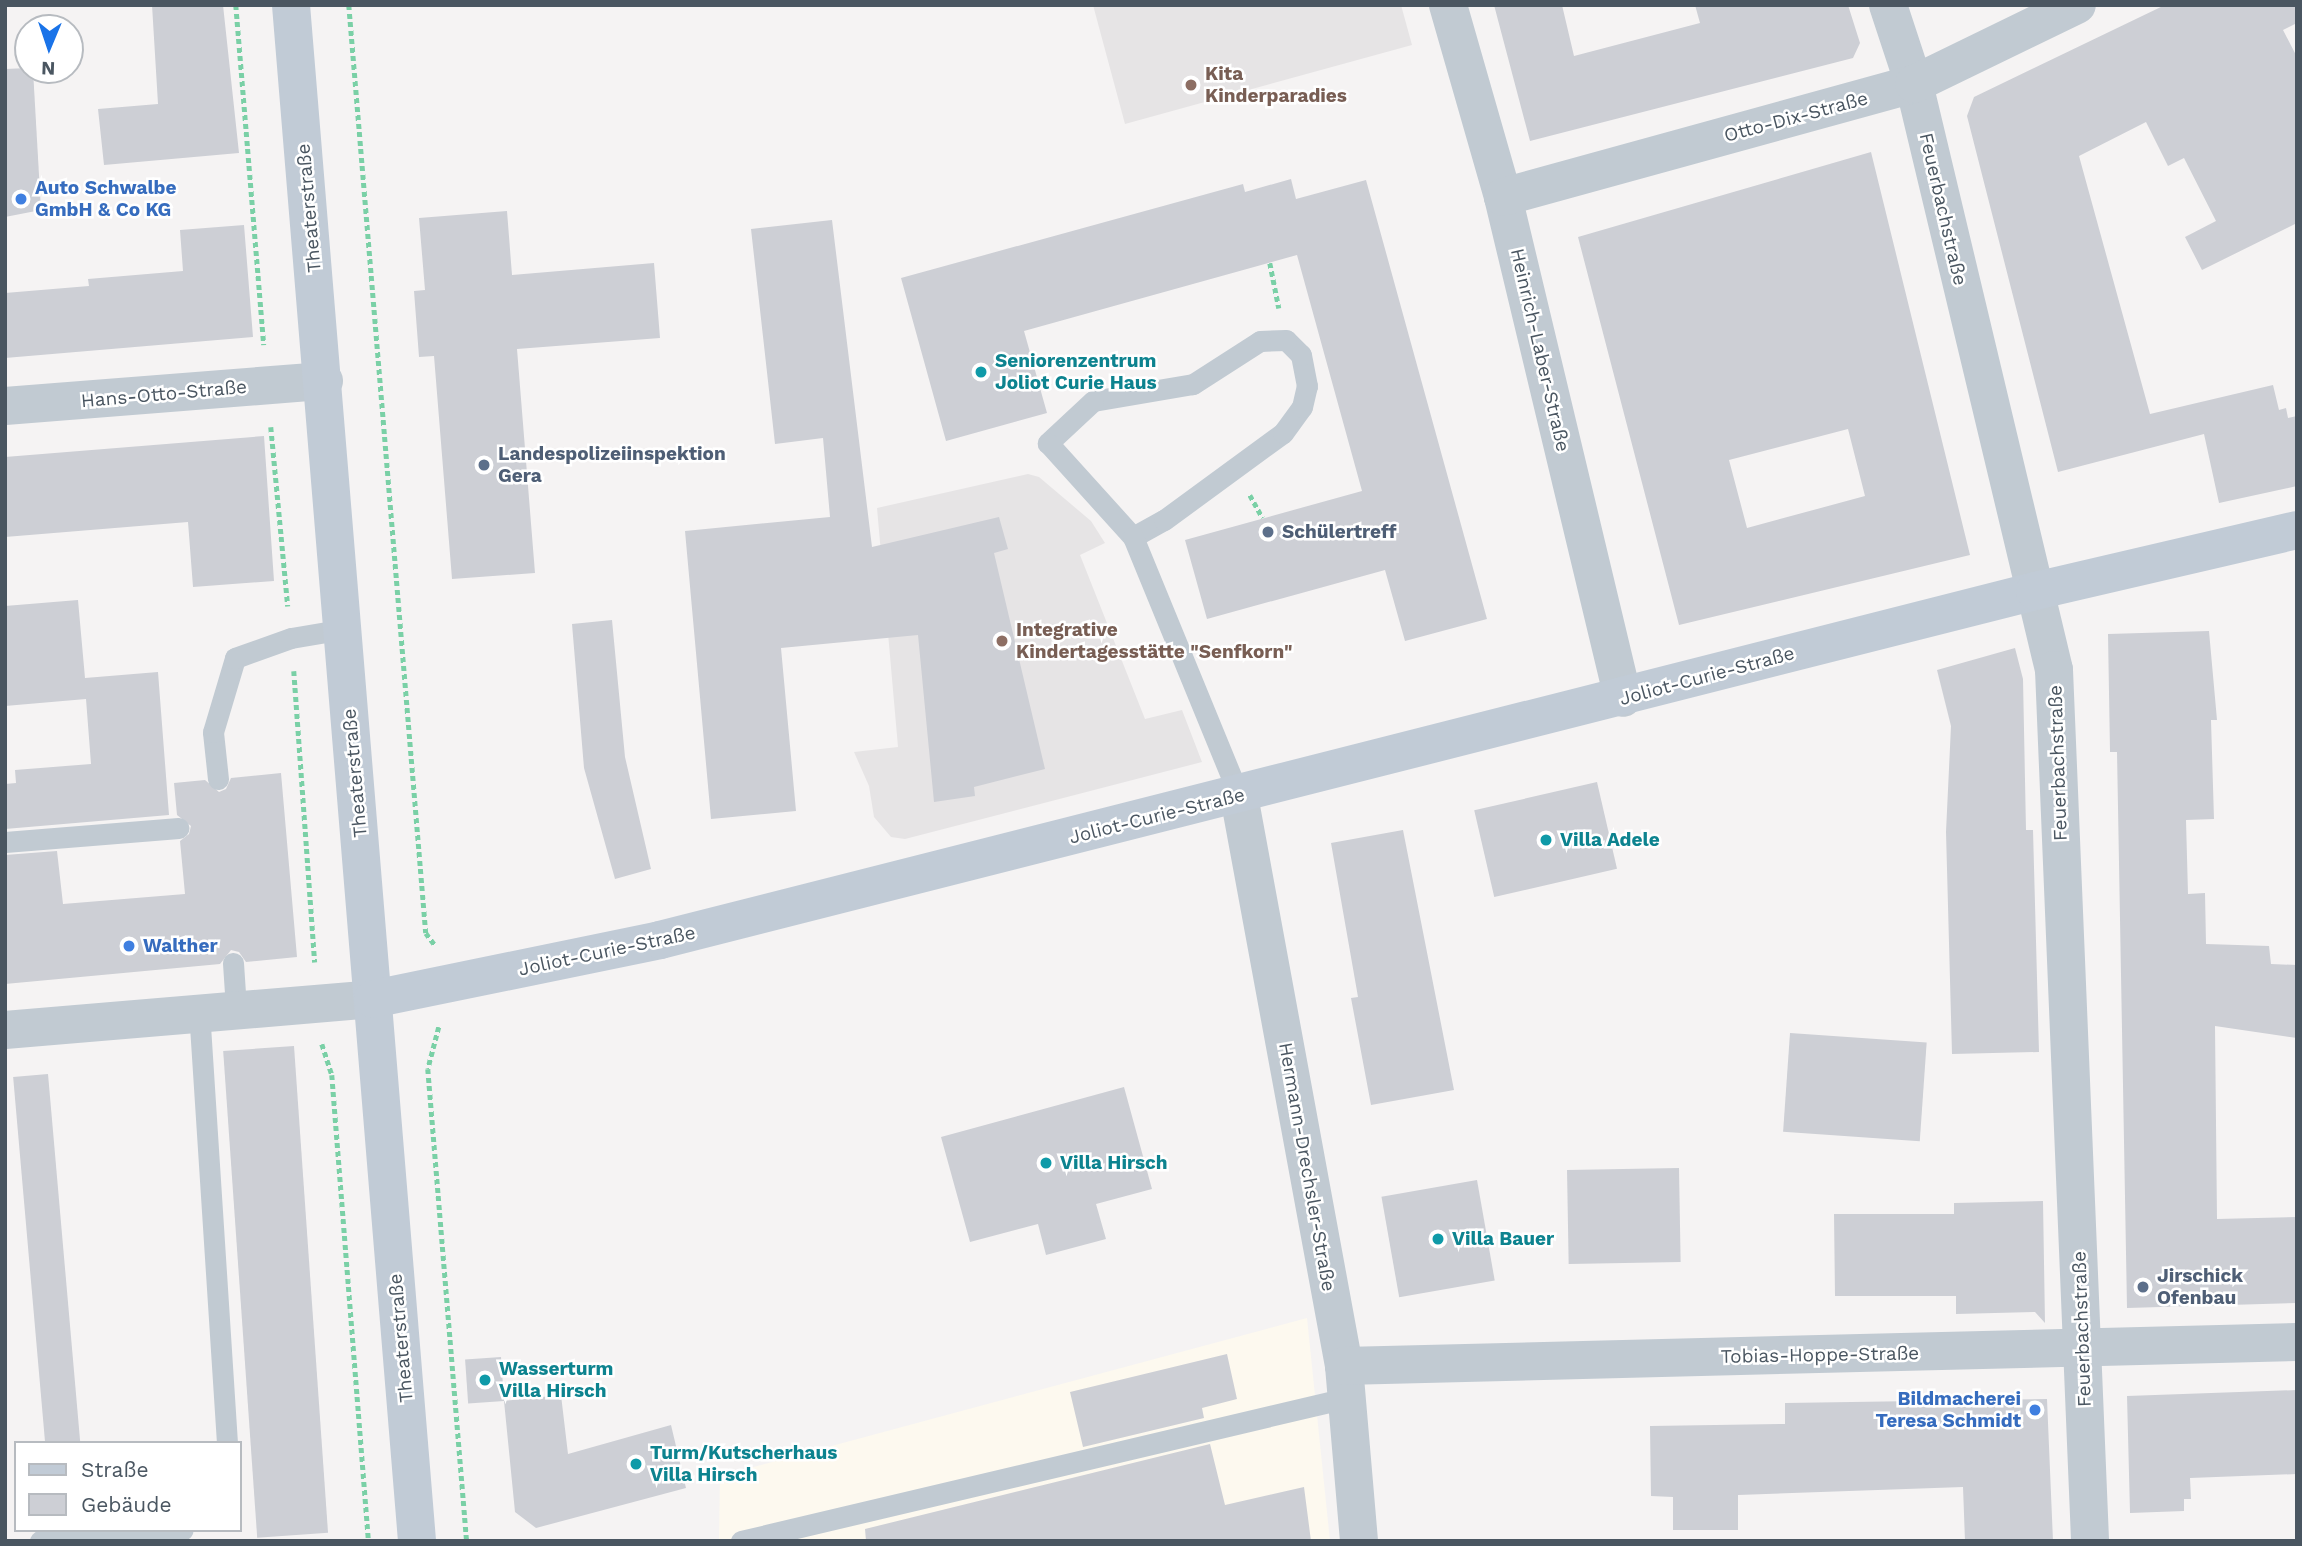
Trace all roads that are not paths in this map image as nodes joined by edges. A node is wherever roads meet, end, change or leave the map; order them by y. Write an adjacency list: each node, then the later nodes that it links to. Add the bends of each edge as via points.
1 (291, 5): 7 (main road, Theaterstraße)
2 (1448, 5): 6 (street, Heinrich-Laber-Straße)
3 (1888, 5): 5 (street, Feuerbachstraße)
4 (2077, 5): 5 (street, Otto-Dix-Straße)
5 (1914, 84): 6 (street, Otto-Dix-Straße); 11 (street, Feuerbachstraße)
6 (1503, 198): 13 (street, Heinrich-Laber-Straße)
7 (324, 381): 8 (street, Hans-Otto-Straße); 12 (main road, Theaterstraße)
8 (5, 406)
9 (2297, 530): 11 (main road, Joliot-Curie-Straße)
10 (1133, 537): 10 (lane, via 1283,433 1302,407 1307,386 1301,355 1286,340 1260,341 1193,384 1093,401 1048,443); 15 (lane)
11 (2035, 591): 13 (main road, Joliot-Curie-Straße); 24 (street, Feuerbachstraße, via 2054,670)
12 (344, 629): 14 (lane, via 291,638 234,658 214,732); 19 (main road, Theaterstraße)
13 (1623, 698): 15 (main road, Joliot-Curie-Straße)
14 (218, 779)
15 (1239, 796): 19 (main road, Joliot-Curie-Straße, via 660,940); 25 (street, Hermann-Drechsler-Straße)
16 (178, 828): 17 (lane)
17 (5, 842)
18 (233, 963): 20 (lane)
19 (373, 999): 20 (street, Joliot-Curie-Straße); 29 (main road, Theaterstraße)
20 (236, 1008): 21 (street, Joliot-Curie-Straße)
21 (199, 1010): 22 (street, Joliot-Curie-Straße); 26 (lane)
22 (5, 1030)
23 (2297, 1342): 24 (street, Tobias-Hoppe-Straße)
24 (2082, 1350): 25 (street, Tobias-Hoppe-Straße); 32 (street, Feuerbachstraße)
25 (1345, 1382): 30 (lane); 31 (street, Hermann-Drechsler-Straße)
26 (227, 1441)
27 (157, 1532): 28 (lane)
28 (40, 1541)
29 (417, 1541)
30 (741, 1541)
31 (1359, 1541)
32 (2090, 1541)

